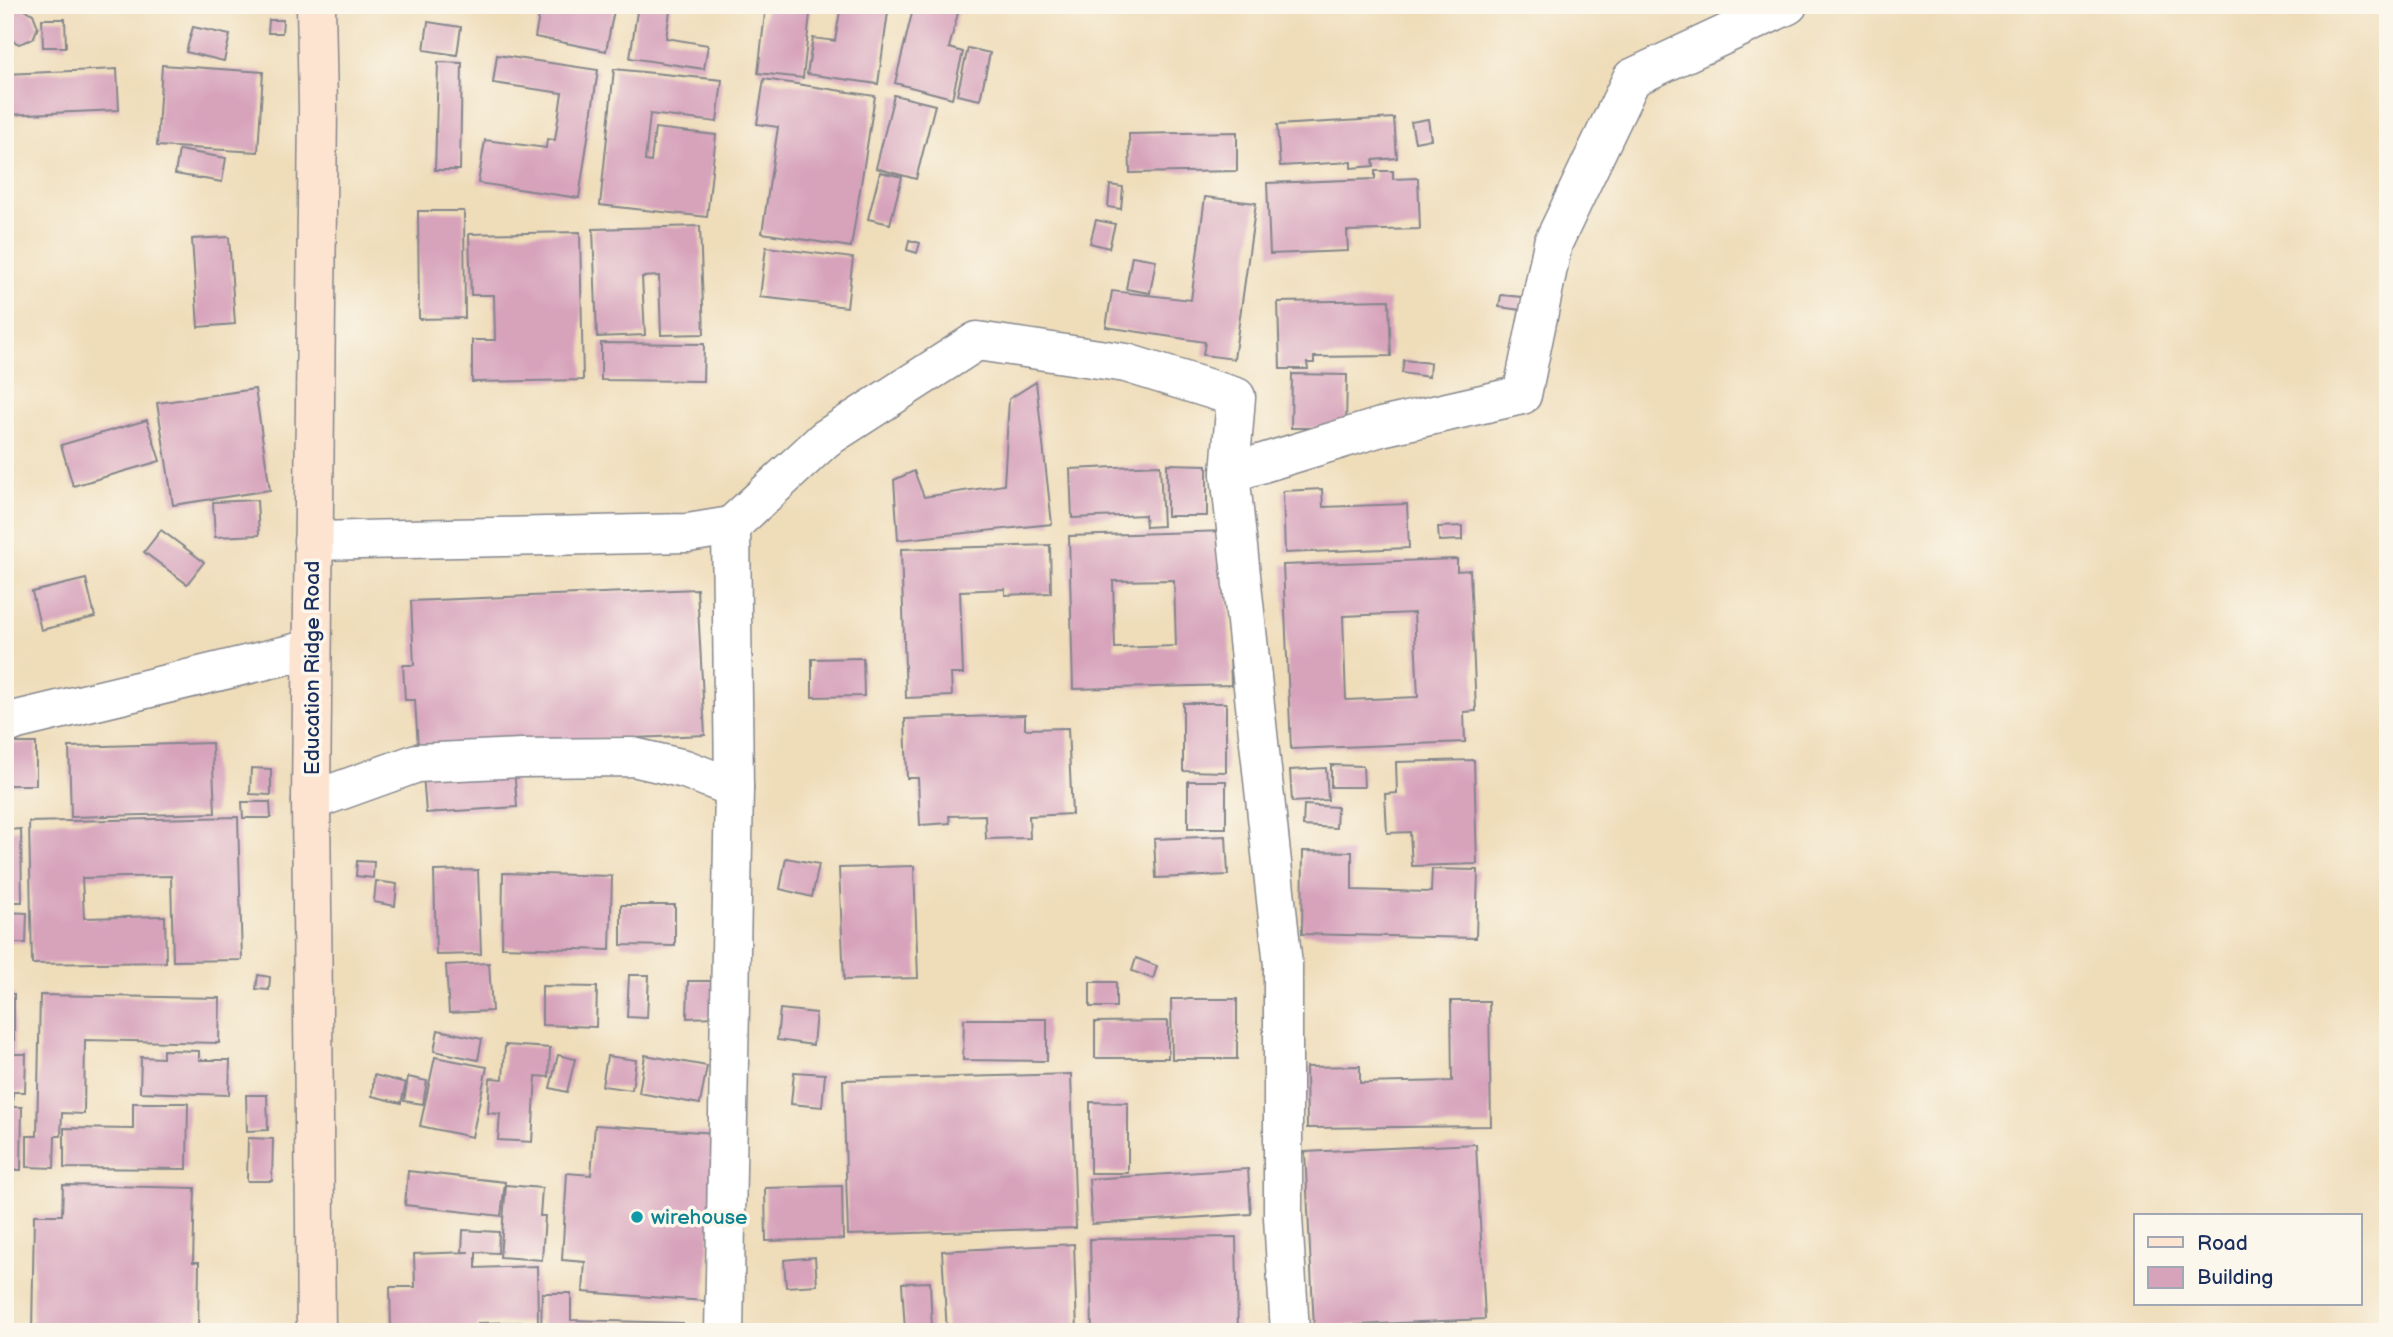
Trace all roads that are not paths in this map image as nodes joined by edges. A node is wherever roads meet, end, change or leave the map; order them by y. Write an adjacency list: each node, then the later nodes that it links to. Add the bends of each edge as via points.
1 (316, 5): 5 (main road, Education Ridge Road)
2 (1788, 5): 3 (street, via 1632,78 1553,243 1522,395 1381,427)
3 (1230, 473): 4 (street, via 1237,397 1126,363 977,341 825,439); 12 (street, via 1283,965 1283,1217)
4 (731, 526): 5 (street, via 688,533); 8 (street)
5 (313, 541): 6 (main road, Education Ridge Road)
6 (312, 649): 7 (street); 9 (main road, Education Ridge Road)
7 (5, 725)
8 (734, 788): 9 (street, via 685,769 633,757 521,758 417,763); 11 (street)
9 (311, 801): 10 (main road, Education Ridge Road)
10 (316, 1332)
11 (724, 1332)
12 (1290, 1332)

